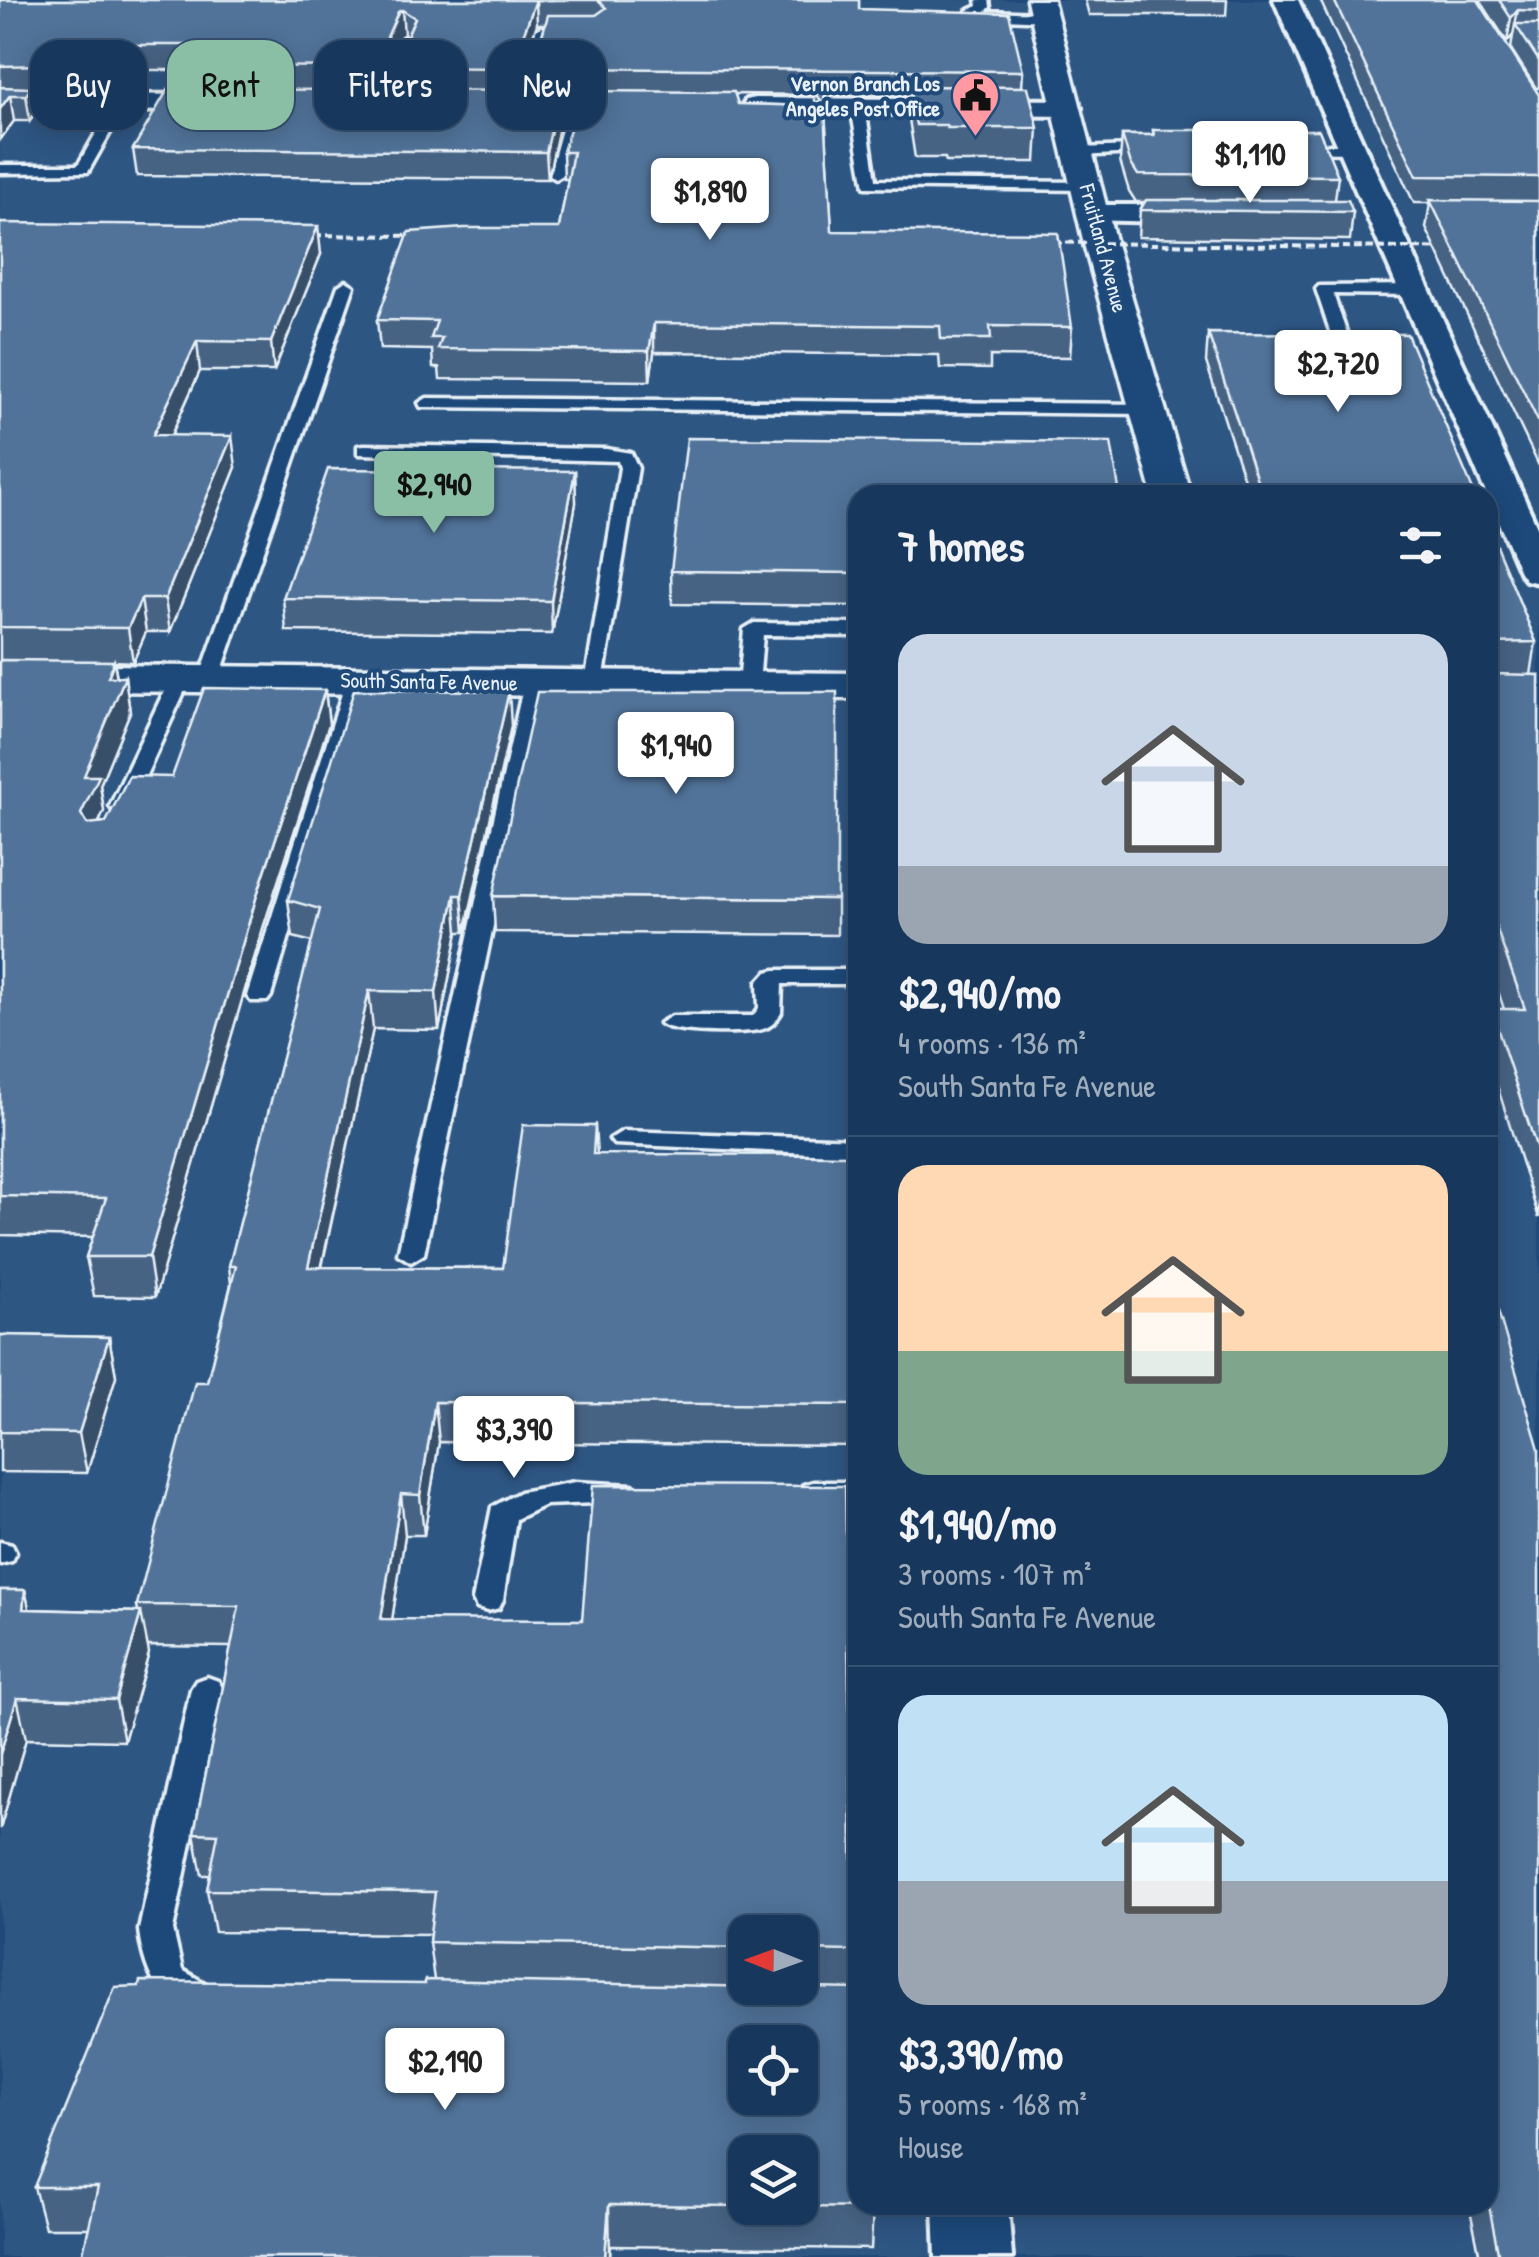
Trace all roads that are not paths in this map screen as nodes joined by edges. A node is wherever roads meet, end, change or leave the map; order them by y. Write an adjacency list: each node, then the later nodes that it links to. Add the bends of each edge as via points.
1 (983, 0): 3 (lane, via 984,7 971,14)
2 (1286, 0): 19 (street)
3 (1042, 8): 13 (street, Fruitland Avenue)
4 (596, 30): 5 (lane, via 541,31)
5 (538, 40)
6 (0, 102): 7 (street)
7 (30, 102)
8 (467, 105): 9 (street)
9 (487, 105)
10 (606, 105): 11 (street)
11 (668, 106)
12 (858, 107): 13 (street); 14 (street); 23 (lane, via 870,184)
13 (1068, 108): 20 (street, Fruitland Avenue)
14 (736, 112)
15 (104, 130): 21 (lane, via 82,169)
16 (568, 130): 22 (lane)
17 (1168, 148): 20 (lane)
18 (1270, 149): 19 (lane)
19 (1353, 149): 26 (street)
20 (1080, 152): 23 (street, Fruitland Avenue)
21 (0, 170)
22 (556, 175)
23 (1091, 200): 24 (street); 32 (street, Fruitland Avenue)
24 (1234, 214)
25 (1348, 215): 26 (street)
26 (1382, 215): 27 (street); 29 (street)
27 (1416, 215)
28 (346, 286): 38 (lane)
29 (1415, 290): 30 (lane, via 1324,289); 35 (street)
30 (1343, 346)
31 (426, 403): 32 (lane)
32 (1148, 408): 34 (street, Fruitland Avenue)
33 (364, 450): 41 (lane, via 625,457)
34 (1169, 485)
35 (1535, 552)
36 (848, 630): 42 (lane, via 754,628)
37 (0, 677): 38 (street, South Santa Fe Avenue)
38 (194, 679): 39 (street, South Santa Fe Avenue); 44 (lane)
39 (356, 680): 40 (street, South Santa Fe Avenue); 46 (lane)
40 (534, 682): 41 (street, South Santa Fe Avenue); 50 (lane)
41 (594, 683): 42 (street, South Santa Fe Avenue)
42 (749, 684): 43 (street, South Santa Fe Avenue)
43 (848, 686)
44 (109, 833)
45 (848, 977): 47 (lane, via 775,977 772,1014 754,1024)
46 (259, 996)
47 (672, 1023)
48 (623, 1139): 49 (lane)
49 (848, 1147)
50 (411, 1254)
51 (650, 1492): 54 (lane, via 554,1492 516,1504 502,1514)
52 (785, 1492): 53 (lane)
53 (848, 1492)
54 (488, 1600)
55 (207, 1688): 56 (lane, via 156,1930 170,1983 189,1994)
56 (229, 1998)
57 (972, 2215): 58 (street)
58 (974, 2257)

